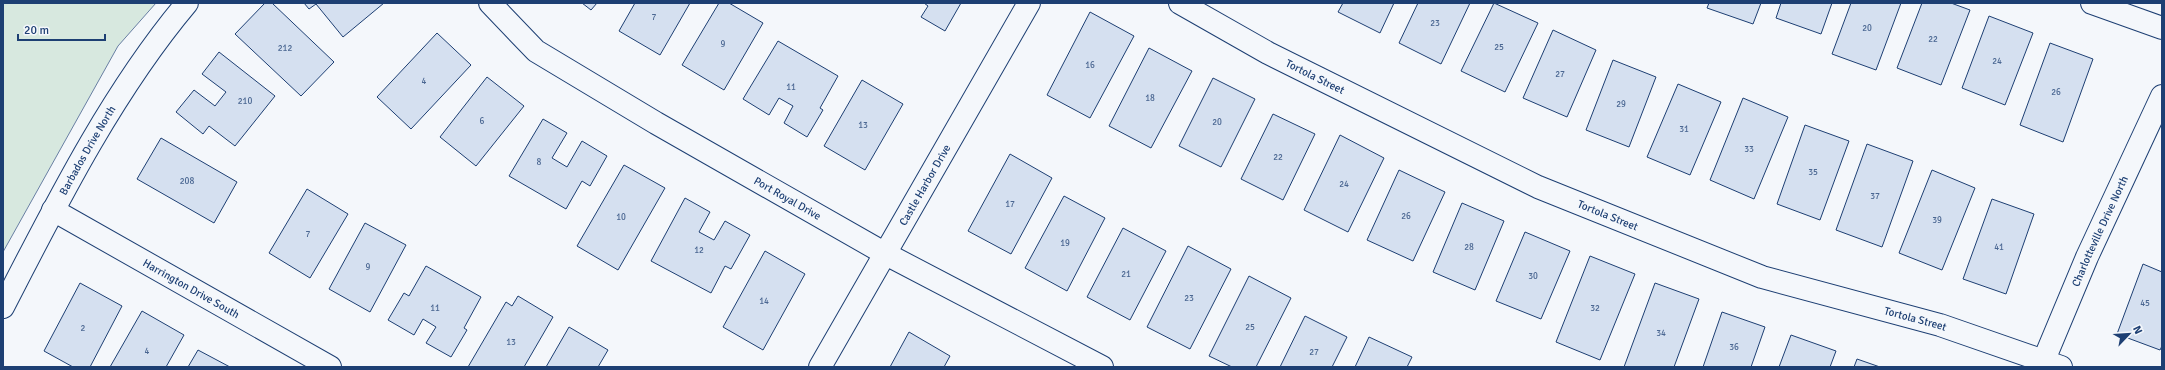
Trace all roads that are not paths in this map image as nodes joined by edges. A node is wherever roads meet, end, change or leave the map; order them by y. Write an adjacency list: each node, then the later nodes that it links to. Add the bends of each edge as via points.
1 (187, 3): 8 (street, Barbados Drive North, via 143,60)
2 (490, 3): 9 (street, Port Royal Drive, via 536,51 656,123)
3 (1030, 3): 9 (street, Castle Harbor Drive)
4 (1180, 3): 11 (street, Tortola Street, via 1268,53 1538,187 1762,277 1940,325)
5 (2092, 3): 6 (street)
6 (2162, 28)
7 (2162, 96): 11 (street, Charlotteville Drive North, via 2087,257)
8 (53, 210): 10 (street, Barbados Drive North); 12 (street, Harrington Drive South)
9 (884, 253): 13 (street, Castle Harbor Drive); 14 (street, Port Royal Drive)
10 (3, 307)
11 (2048, 365)
12 (330, 367)
13 (820, 367)
14 (1102, 367)

